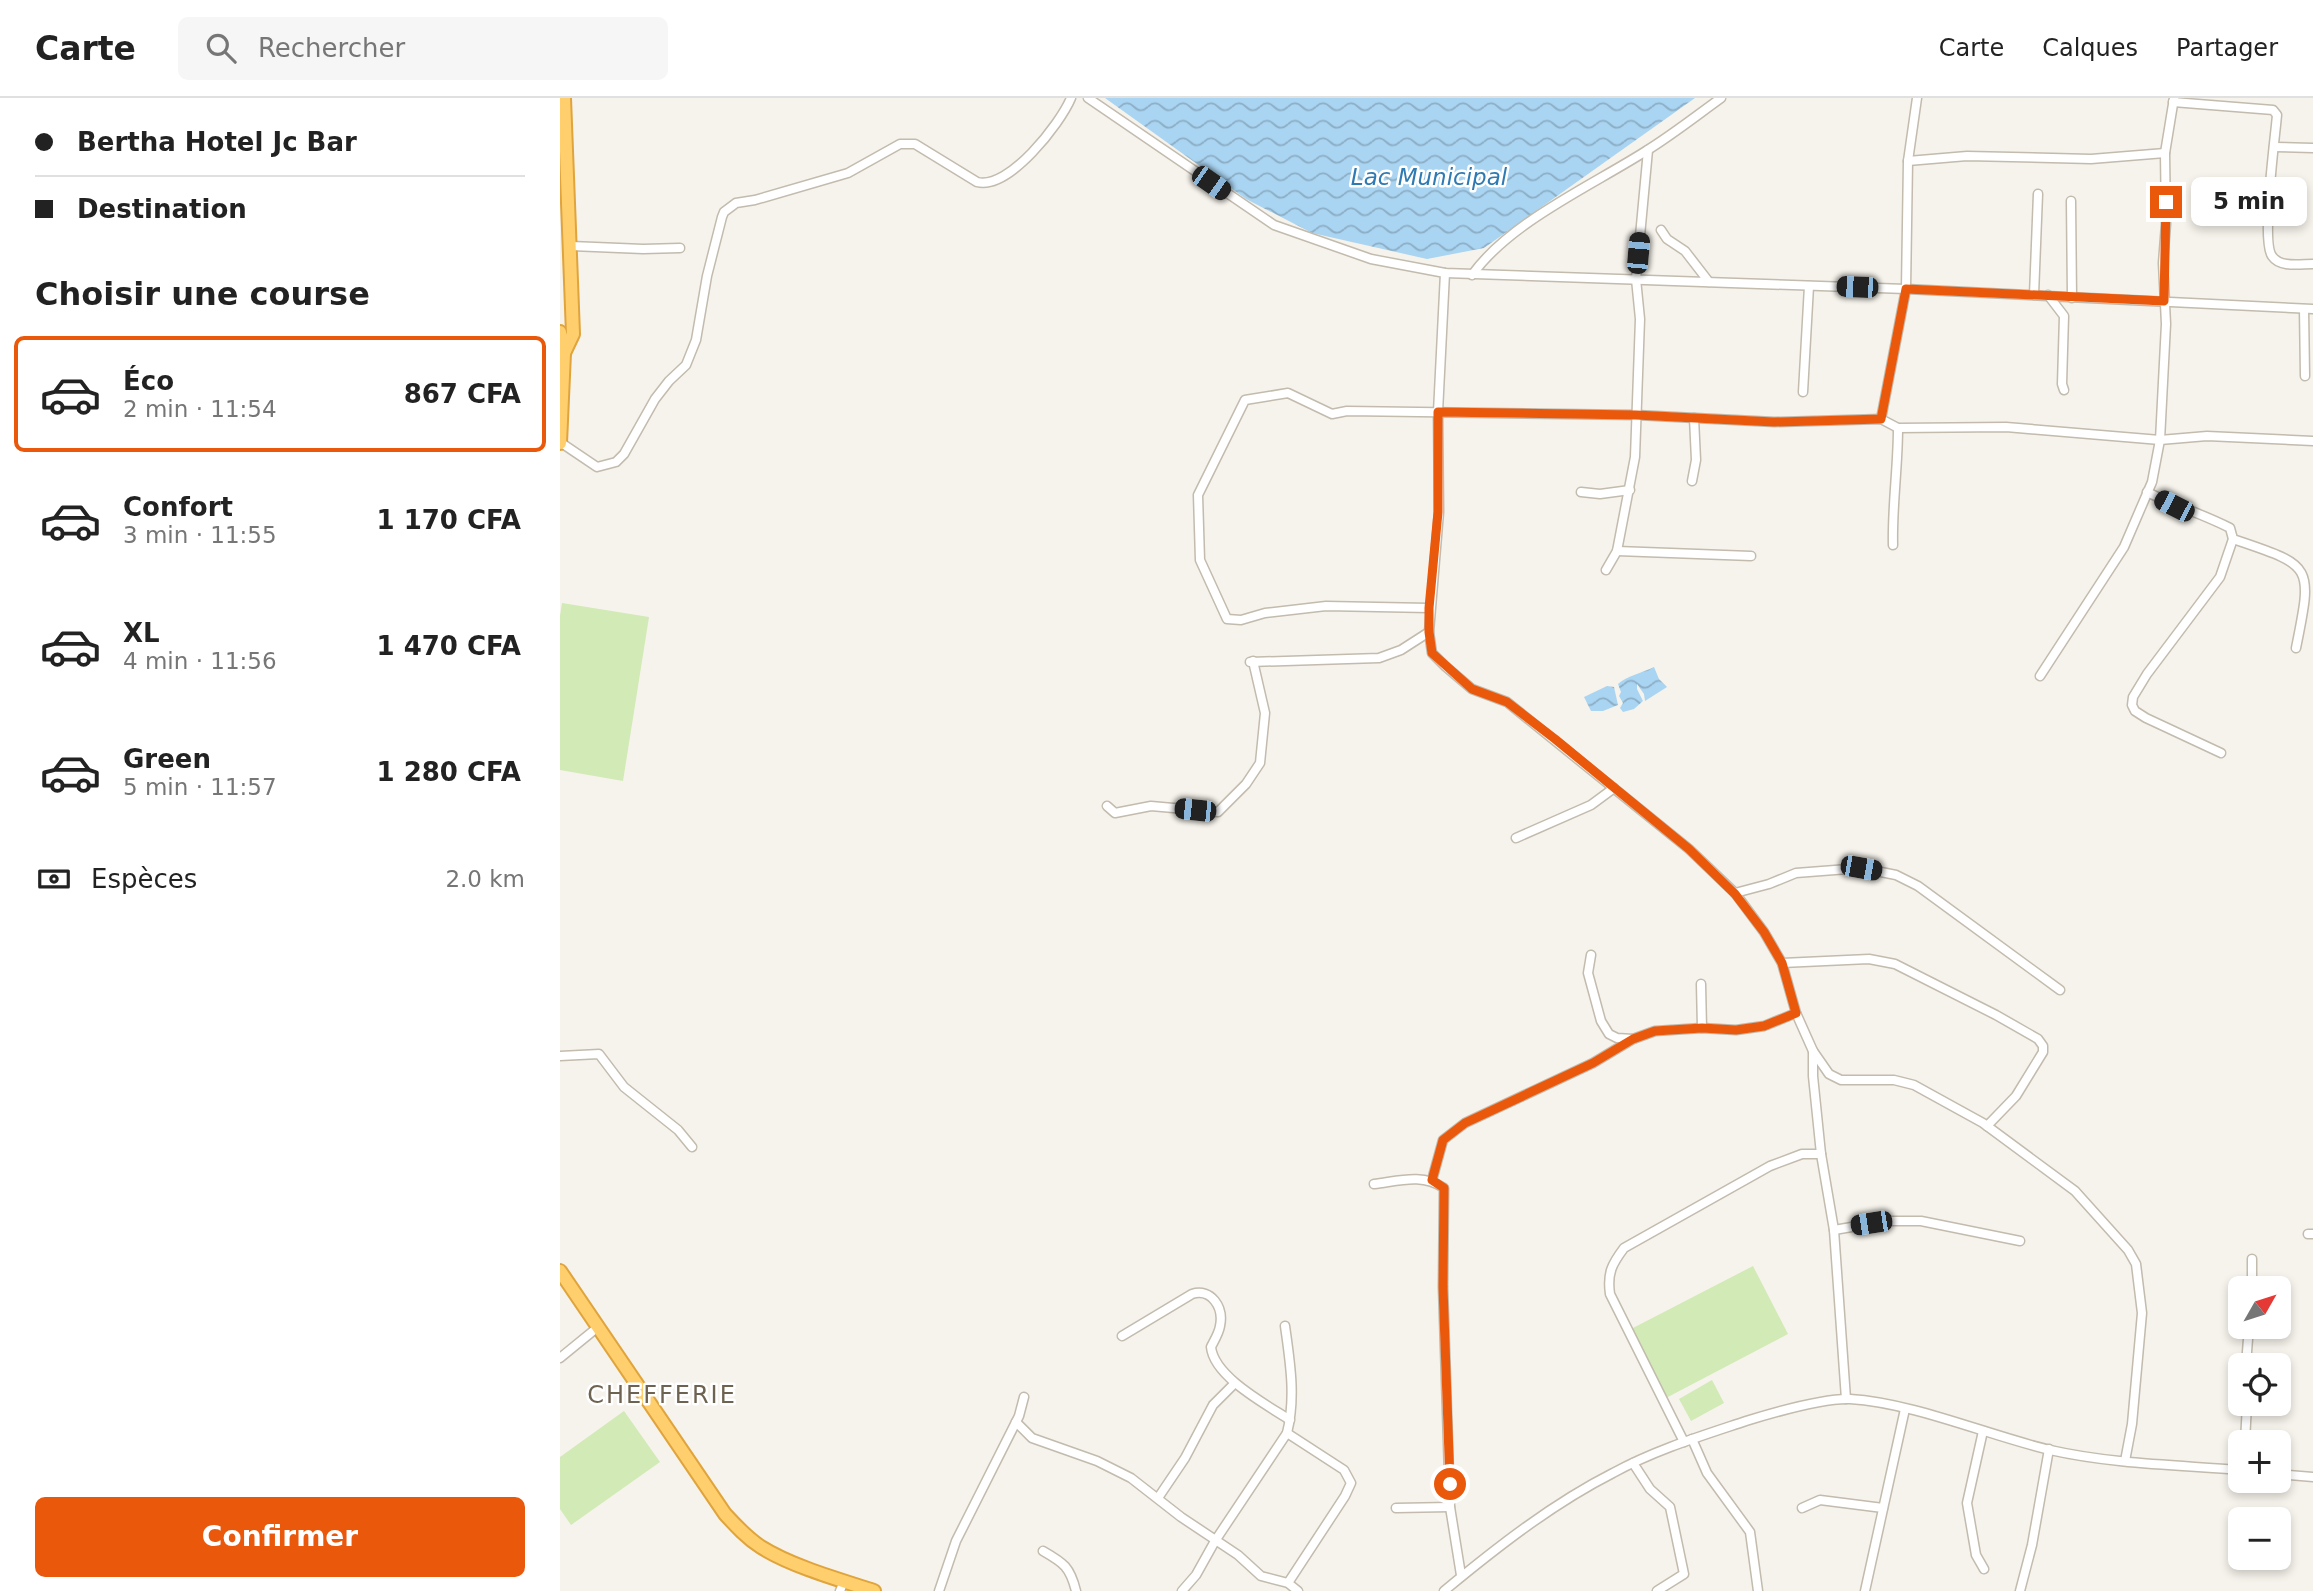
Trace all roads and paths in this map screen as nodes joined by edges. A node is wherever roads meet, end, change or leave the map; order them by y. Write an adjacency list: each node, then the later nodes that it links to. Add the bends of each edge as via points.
1 (564, 98): 15 (highway)
2 (1072, 98): 41 (street, via 1045,140 1019,165 984,184 908,142 848,173 736,203 722,217 696,340 686,365 655,399 624,454 616,462 597,467)
3 (1088, 98): 18 (street, via 1274,225 1371,258)
4 (1721, 98): 9 (street)
5 (1917, 98): 11 (street)
6 (2173, 100): 7 (street, via 2268,108 2277,115); 10 (street)
7 (2274, 147): 8 (street); 17 (street, via 2268,247 2278,262)
8 (2313, 148)
9 (1648, 150): 19 (street, via 1532,221 1493,250); 20 (street)
10 (2165, 153): 11 (street, via 2091,159 1966,156); 27 (street)
11 (1908, 161): 23 (street)
12 (2038, 194): 24 (street)
13 (2071, 201): 26 (street)
14 (1661, 230): 21 (street)
15 (571, 246): 16 (street); 30 (highway, via 573,334)
16 (680, 247)
17 (2313, 264)
18 (1445, 273): 19 (street); 34 (street)
19 (1472, 275): 20 (street)
20 (1636, 279): 21 (street); 35 (street, via 1640,319)
21 (1709, 282): 22 (street)
22 (1810, 286): 23 (street); 33 (street)
23 (1906, 289): 24 (street); 37 (street)
24 (2034, 295): 25 (street)
25 (2048, 295): 26 (street); 32 (street, via 2064,316)
26 (2072, 298): 27 (street)
27 (2164, 301): 28 (street); 39 (street)
28 (2308, 309): 31 (street)
29 (560, 332): 30 (highway)
30 (564, 354): 41 (highway)
31 (2305, 376)
32 (2064, 390)
33 (1803, 392)
34 (1438, 412): 35 (street); 51 (street, via 1438,512); 51 (street, via 1332,414 1288,393 1245,400 1198,495 1199,560 1227,619 1326,606)
35 (1636, 415): 36 (street); 43 (street)
36 (1694, 418): 37 (street, via 1774,422); 42 (street)
37 (1881, 419): 38 (street)
38 (1898, 428): 39 (street, via 2006,427); 47 (street)
39 (2160, 440): 40 (street, via 2207,436); 45 (street)
40 (2313, 441)
41 (560, 442)
42 (1692, 481)
43 (1630, 490): 44 (street); 48 (street)
44 (1581, 492)
45 (2147, 492): 46 (street, via 2230,528); 54 (street, via 2124,547)
46 (2233, 539): 53 (street, via 2280,555 2301,570 2307,597); 55 (street, via 2220,577 2147,674 2132,705 2146,718)
47 (1893, 545)
48 (1617, 551): 49 (street); 50 (street)
49 (1751, 555)
50 (1606, 570)
51 (1429, 608): 52 (street)
52 (1429, 632): 56 (street, via 1432,653 1472,689 1507,702); 57 (street, via 1379,658 1251,662 1265,713 1260,763 1246,784 1217,812 1151,806 1115,813)
53 (2296, 648)
54 (2040, 676)
55 (2221, 753)
56 (1614, 788): 58 (street, via 1591,804); 59 (street, via 1689,849)
57 (1107, 806)
58 (1516, 838)
59 (1735, 894): 61 (street); 63 (street, via 1797,873 1861,868 1896,875)
60 (1591, 955): 66 (street, via 1588,973 1601,1021 1616,1038)
61 (1782, 963): 64 (street); 69 (street, via 1869,959 1895,964 2038,1039 2043,1046 2040,1057 2016,1096)
62 (1701, 984): 65 (street)
63 (2060, 990)
64 (1796, 1013): 65 (street, via 1764,1026); 67 (street)
65 (1702, 1028): 66 (street, via 1655,1031)
66 (1633, 1039): 72 (street, via 1593,1063 1465,1123 1443,1140)
67 (1813, 1051): 69 (street, via 1834,1078 1894,1080 1914,1086); 71 (street)
68 (560, 1056): 70 (street, via 599,1054 624,1087)
69 (1987, 1126): 93 (street, via 2076,1191 2136,1264 2142,1313)
70 (692, 1147)
71 (1821, 1154): 74 (street); 91 (street, via 1802,1154 1770,1166 1624,1248 1610,1266 1608,1284 1613,1301)
72 (1432, 1180): 73 (street); 99 (street, via 1444,1188)
73 (1374, 1184)
74 (1834, 1230): 75 (street, via 1887,1220 1922,1221); 85 (street)
75 (2020, 1241)
76 (2252, 1259): 78 (street)
77 (560, 1271): 80 (highway)
78 (2252, 1276)
79 (1285, 1326): 87 (street, via 1292,1384)
80 (598, 1327): 82 (street); 108 (highway, via 724,1514 762,1548)
81 (1122, 1336): 83 (street, via 1192,1294 1208,1294 1220,1314 1211,1353)
82 (560, 1358)
83 (1234, 1384): 87 (street); 98 (street, via 1213,1405)
84 (1024, 1397): 88 (street)
85 (1846, 1399): 86 (street); 91 (street, via 1782,1411)
86 (1905, 1409): 89 (street); 102 (street)
87 (1290, 1420): 90 (street)
88 (1016, 1422): 98 (street, via 1032,1438 1097,1461); 111 (street, via 956,1541)
89 (1983, 1431): 92 (street); 105 (street, via 1967,1510 1976,1555)
90 (1287, 1433): 103 (street); 107 (street, via 1344,1470 1351,1483)
91 (1688, 1440): 94 (street); 116 (street, via 1750,1532)
92 (2049, 1449): 93 (street); 118 (street)
93 (2125, 1461): 95 (street)
94 (1633, 1463): 106 (street, via 1586,1487); 115 (street, via 1650,1489 1670,1507 1684,1570)
95 (2228, 1469)
96 (2291, 1475): 97 (street)
97 (2313, 1477)
98 (1158, 1498): 103 (street)
99 (1450, 1507): 100 (street); 106 (street)
100 (1396, 1508)
101 (1802, 1508): 102 (street, via 1820,1500)
102 (1883, 1508): 117 (street)
103 (1215, 1541): 107 (street, via 1261,1576); 113 (street)
104 (1043, 1551): 112 (street, via 1071,1572)
105 (1984, 1569)
106 (1461, 1575): 109 (street)
107 (1288, 1583): 114 (street)
108 (842, 1586): 110 (highway)
109 (1449, 1589)
110 (874, 1591)
111 (939, 1591)
112 (1076, 1591)
113 (1182, 1591)
114 (1298, 1591)
115 (1657, 1591)
116 (1758, 1591)
117 (1865, 1591)
118 (2020, 1591)

